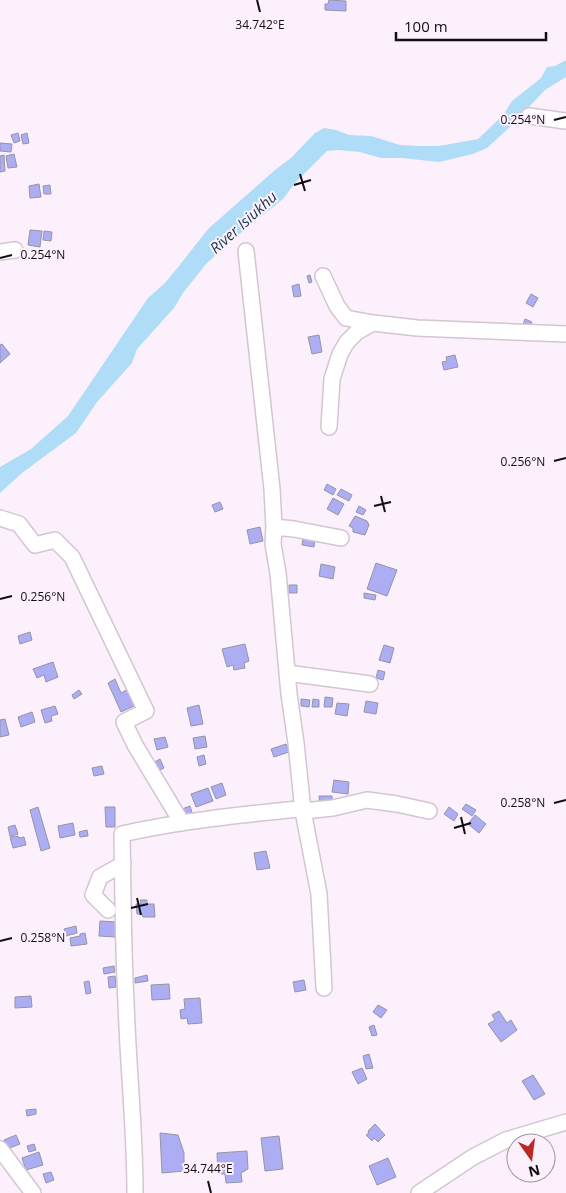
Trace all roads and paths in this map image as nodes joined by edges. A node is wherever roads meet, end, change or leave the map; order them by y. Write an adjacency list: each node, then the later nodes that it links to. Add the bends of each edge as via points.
1 (529, 116): 2 (street)
2 (566, 121)
3 (15, 250): 5 (street)
4 (246, 251): 11 (street)
5 (0, 252)
6 (323, 276): 7 (street, via 346,318)
7 (373, 323): 8 (street); 9 (street, via 347,342 340,354 332,379)
8 (566, 334)
9 (328, 427)
10 (0, 518): 17 (street, via 19,524 35,545 55,540 72,557 146,711 124,722)
11 (274, 527): 12 (street); 13 (street, via 273,544)
12 (341, 538)
13 (287, 673): 14 (street); 15 (street)
14 (370, 684)
15 (304, 811): 16 (street, via 367,800); 17 (street, via 298,809); 20 (street, via 319,894)
16 (429, 811)
17 (182, 824): 18 (street, via 122,834)
18 (123, 864): 19 (street, via 100,876 93,895); 24 (street)
19 (108, 910)
20 (324, 988)
21 (566, 1122): 25 (street, via 506,1140 473,1157)
22 (0, 1149): 23 (street)
23 (33, 1193)
24 (135, 1193)
25 (419, 1193)

